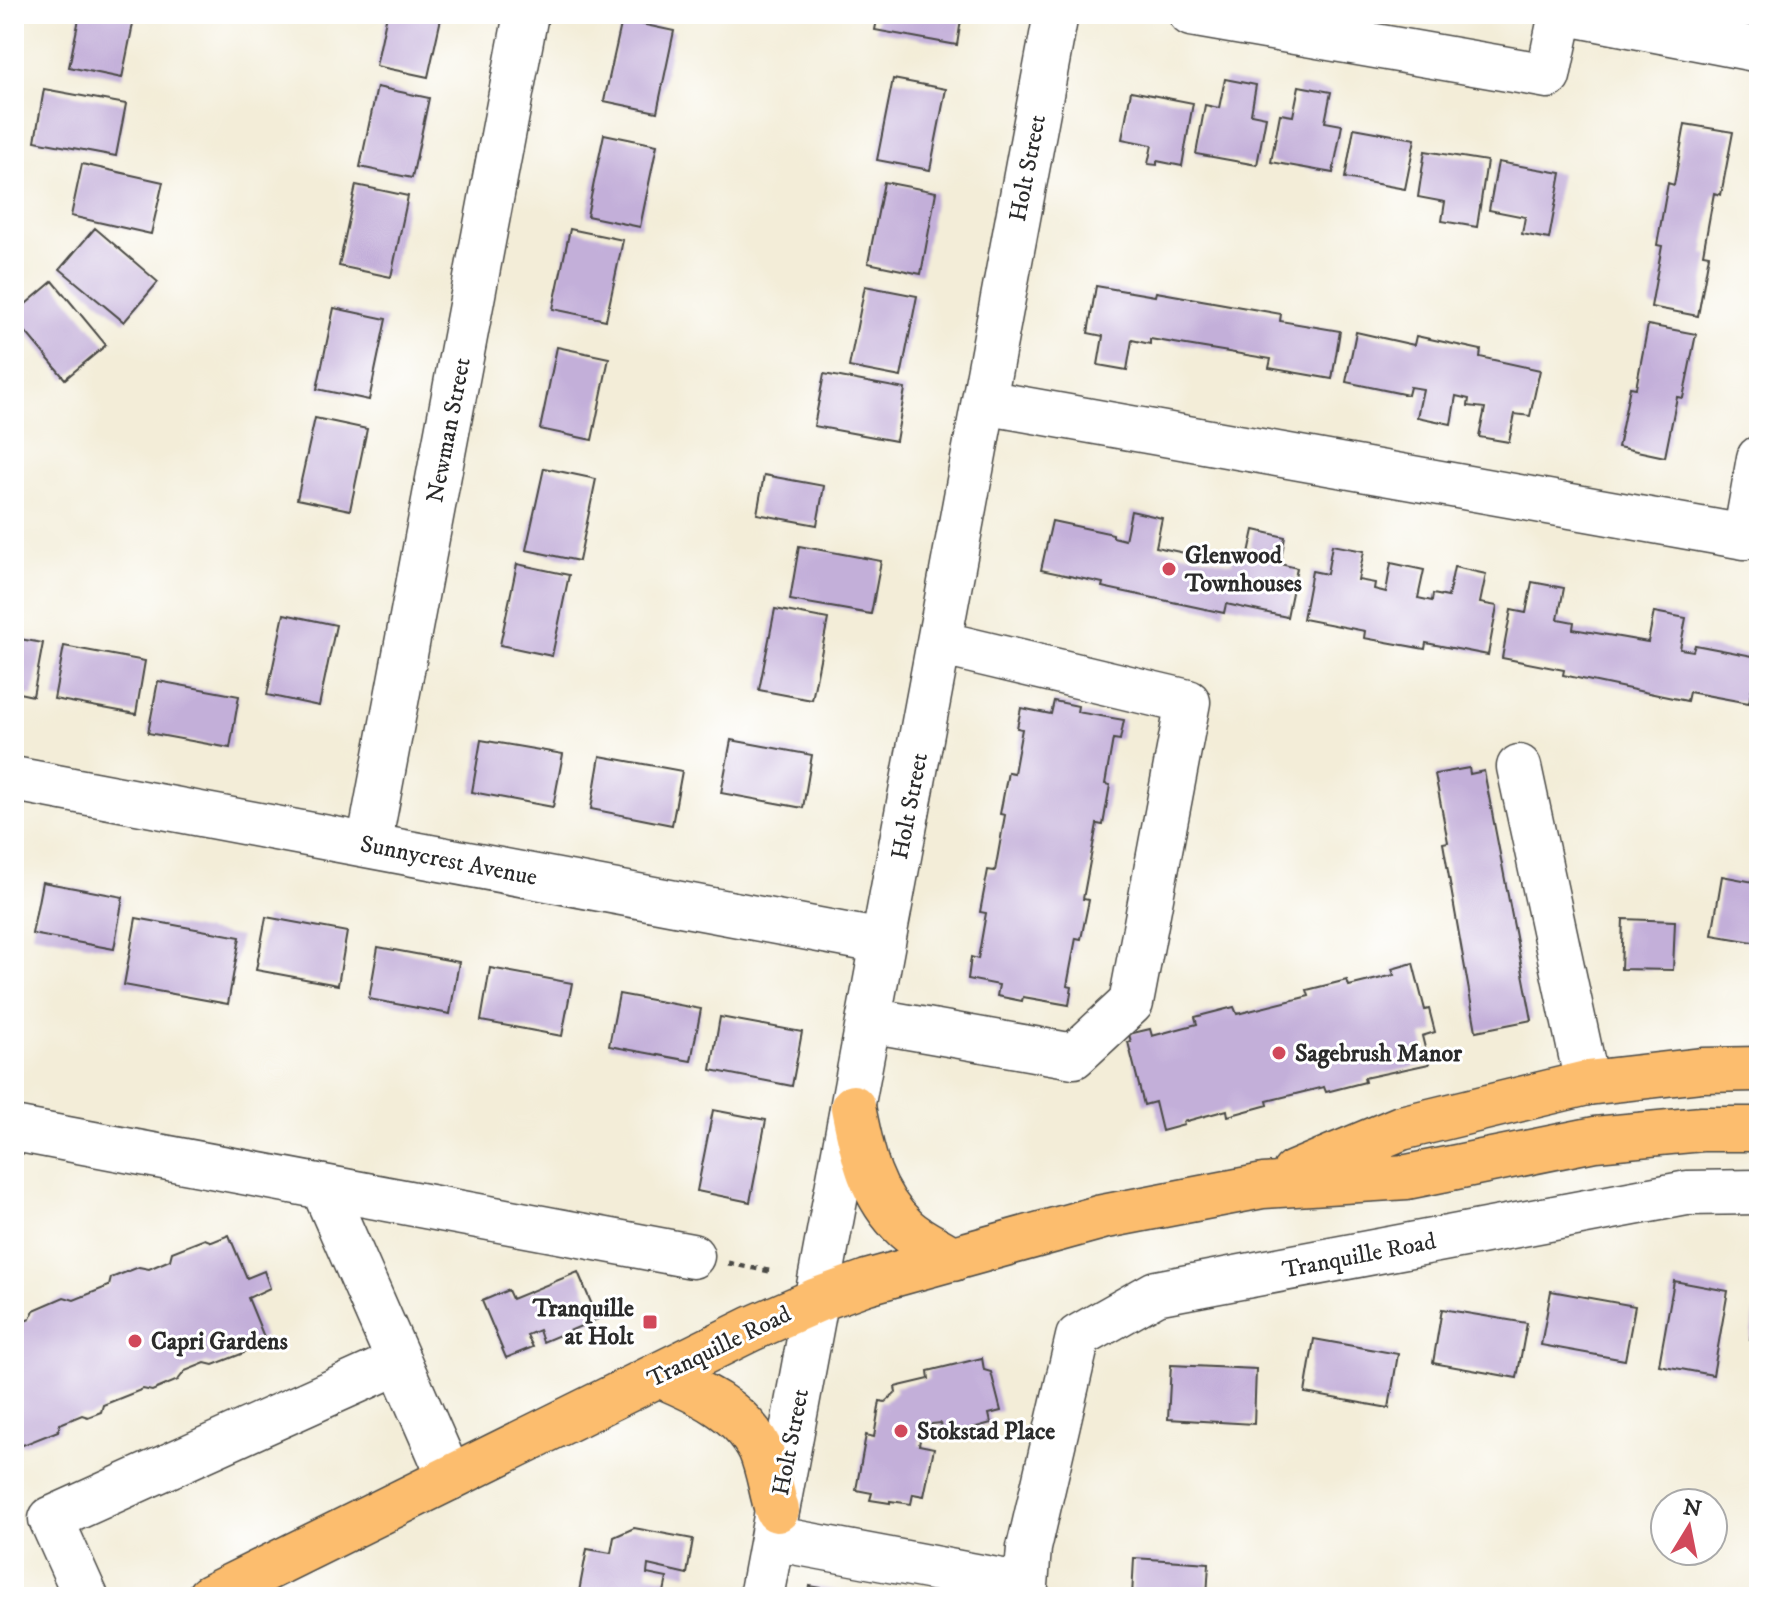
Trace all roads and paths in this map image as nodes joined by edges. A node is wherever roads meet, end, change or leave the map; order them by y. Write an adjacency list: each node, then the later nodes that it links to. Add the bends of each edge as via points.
1 (526, 14): 12 (street, Newman Street)
2 (1056, 14): 7 (street, Holt Street)
3 (1191, 14): 4 (street, via 1548,76)
4 (1561, 14)
5 (1572, 14): 6 (street)
6 (1759, 50)
7 (984, 402): 8 (street, via 1745,537); 9 (street, Holt Street)
8 (1759, 458)
9 (939, 643): 13 (street, Holt Street); 14 (street, via 1188,702 1177,762 1131,1003 1074,1056)
10 (1519, 767): 16 (street)
11 (14, 779): 12 (street, Sunnycrest Avenue)
12 (369, 845): 13 (street, Sunnycrest Avenue)
13 (883, 942): 14 (street, Holt Street)
14 (869, 1020): 17 (street, Holt Street)
15 (1759, 1069): 16 (main road, Tranquille Road)
16 (1587, 1083): 20 (main road, Tranquille Road, via 1401,1128)
17 (853, 1107): 24 (main road, via 881,1201 908,1230); 25 (street, Holt Street)
18 (14, 1129): 21 (street)
19 (1759, 1129): 20 (main road, Tranquille Road, via 1595,1139 1407,1177)
20 (1263, 1186): 24 (main road, Tranquille Road, via 1102,1217)
21 (323, 1188): 23 (street); 26 (street)
22 (1759, 1192): 30 (street, Tranquille Road, via 1687,1193 1156,1293 1078,1337 1029,1548)
23 (692, 1256)
24 (953, 1259): 25 (main road, Tranquille Road)
25 (817, 1300): 27 (main road, Tranquille Road); 29 (street, Holt Street)
26 (399, 1362): 28 (street); 31 (street, via 51,1519)
27 (659, 1375): 28 (main road, Tranquille Road); 29 (main road, via 707,1396 745,1426 760,1450)
28 (450, 1478): 32 (main road, Tranquille Road)
29 (774, 1524): 30 (street); 33 (street, Holt Street)
30 (1024, 1591)
31 (86, 1597)
32 (209, 1597)
33 (761, 1597)

